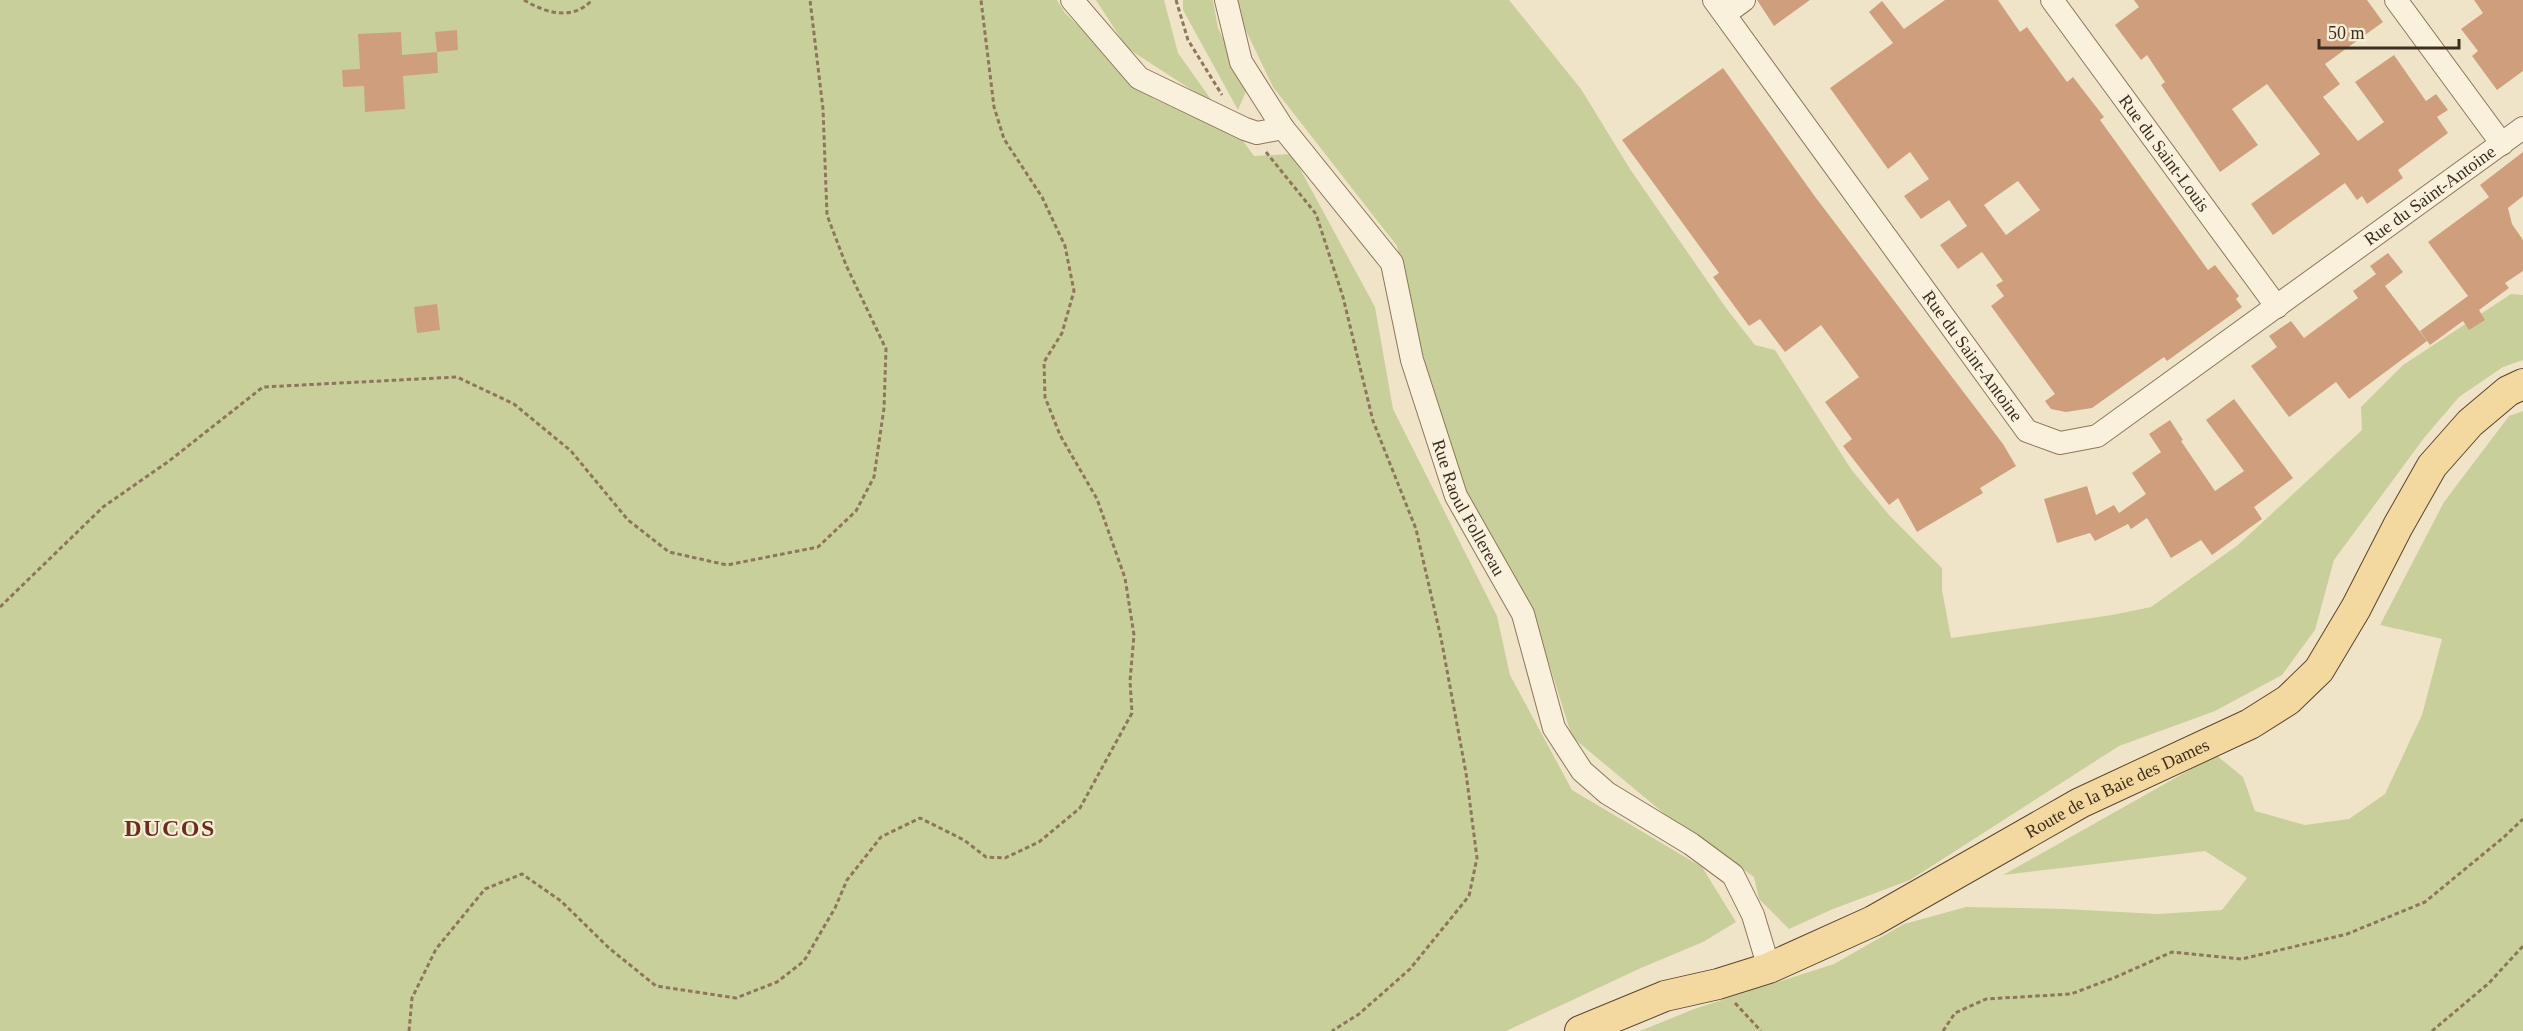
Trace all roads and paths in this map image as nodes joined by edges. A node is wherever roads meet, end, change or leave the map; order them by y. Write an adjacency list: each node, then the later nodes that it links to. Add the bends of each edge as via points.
1 (524, 0): 2 (path, via 539,9 567,14 585,8)
2 (592, 0)
3 (810, 0): 18 (path, via 823,109 827,215 886,349 884,408 874,477 856,511 818,547 727,565 669,552 628,520 571,451 530,417 514,404 457,377 263,387 103,507)
4 (981, 0): 23 (path, via 994,107 1004,139 1042,197 1065,246 1074,291 1062,333 1044,362 1045,398 1060,435 1096,499 1125,578 1134,635 1132,713 1108,758 1080,808 1039,842 1005,858 986,857 964,840 920,818 881,837 847,880 804,962 777,982 736,998 656,986 609,948 561,901 522,874 485,889 436,949 412,998)
5 (1072, 0): 14 (street, via 1139,78)
6 (1176, 0): 14 (path, via 1188,40)
7 (1226, 0): 12 (street, Rue Raoul Follereau, via 1241,62)
8 (1744, 0): 11 (street)
9 (2052, 0): 16 (street, Rue du Saint-Louis)
10 (2396, 0): 15 (street)
11 (1720, 7): 16 (street, Rue du Saint-Antoine, via 2027,431 2060,443 2097,436)
12 (1283, 128): 14 (street, via 1257,133); 21 (street, Rue Raoul Follereau, via 1392,263 1412,360 1456,496 1523,614 1554,728 1582,771 1607,793 1691,844 1733,875 1753,915)
13 (2523, 128): 15 (street, Rue du Saint-Antoine)
14 (1245, 129): 24 (path, via 1316,214 1343,297 1373,421 1416,529 1441,638 1477,858 1469,896 1410,969 1359,1014)
15 (2502, 144): 16 (street, Rue du Saint-Antoine)
16 (2277, 307)
17 (2523, 384): 21 (main road, Route de la Baie des Dames, via 2508,391 2470,423 2432,466 2319,670 2288,700 2250,724 2080,803 1874,921)
18 (0, 607)
19 (2523, 819): 27 (path, via 2425,902 2347,934 2242,959 2172,952 2071,993 1986,999 1956,1014)
20 (2523, 946): 28 (path, via 2488,984)
21 (1769, 968): 22 (main road, Route de la Baie des Dames)
22 (1718, 984): 25 (main road, Route de la Baie des Dames, via 1665,996); 26 (path)
23 (409, 1031)
24 (1332, 1031)
25 (1580, 1031)
26 (1761, 1031)
27 (1943, 1031)
28 (2432, 1031)

